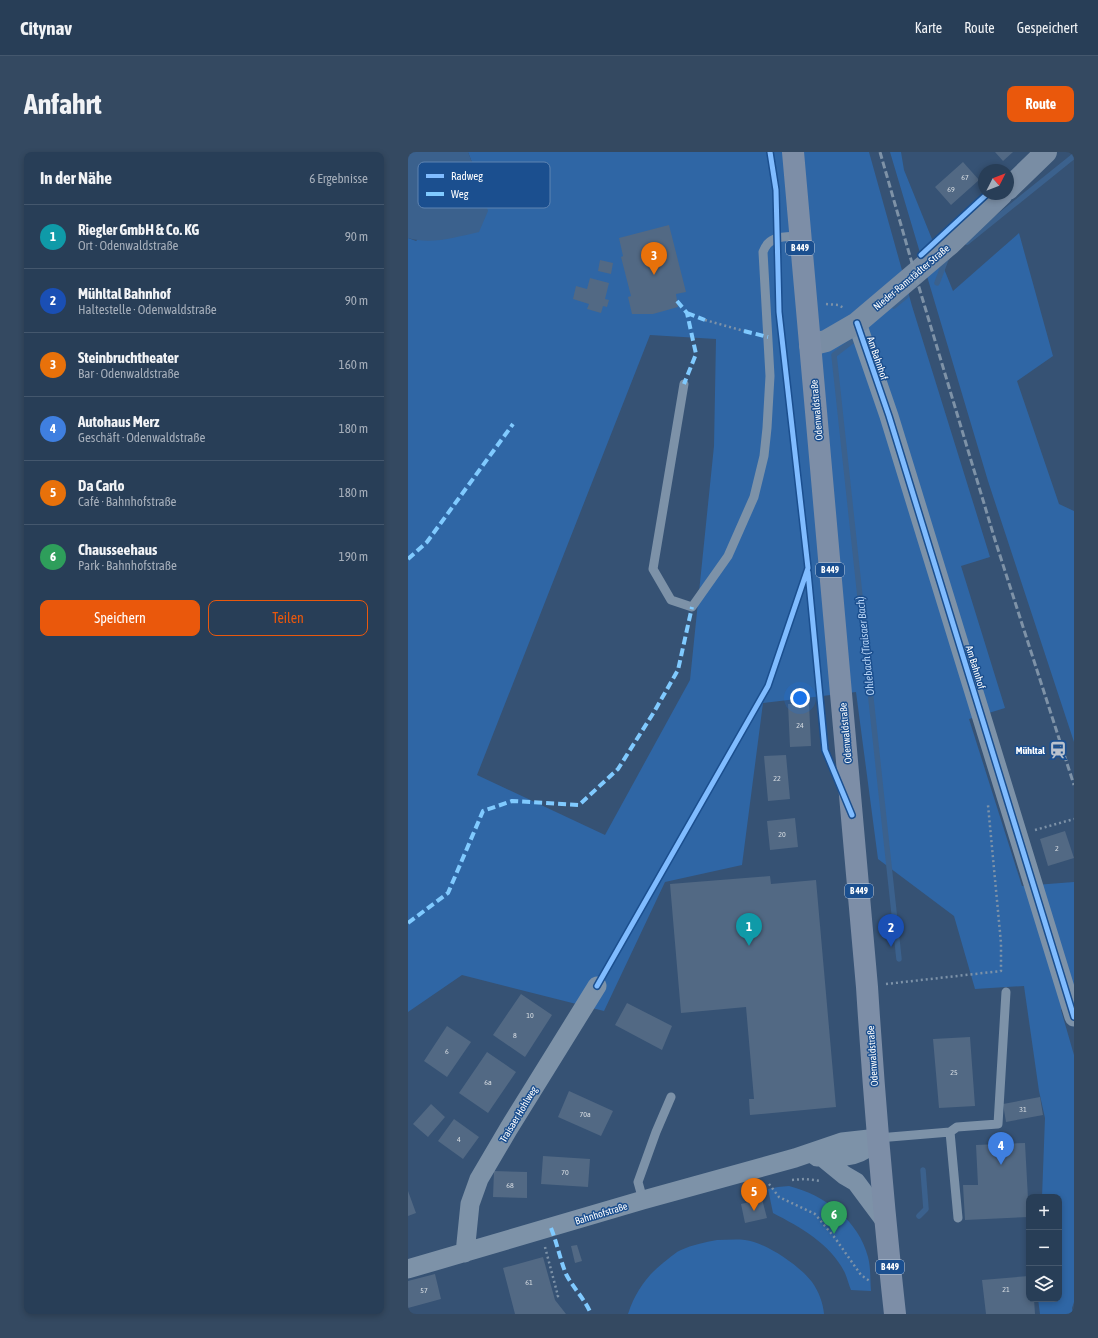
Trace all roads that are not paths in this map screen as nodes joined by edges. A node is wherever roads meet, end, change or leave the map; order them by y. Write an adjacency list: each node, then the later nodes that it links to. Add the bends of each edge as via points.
1 (793, 152): 5 (main road, Odenwaldstraße / B 449)
2 (1046, 152): 3 (street)
3 (1014, 183)
4 (996, 200): 6 (street, Nieder-Ramstädter Straße, via 950,244)
5 (799, 236): 7 (main road, Odenwaldstraße / B 449); 8 (lane, via 771,240 762,252 770,376 764,456 754,497 728,556 692,607 671,600 654,569)
6 (853, 317): 7 (street, Nieder-Ramstädter Straße, via 841,334 826,342); 11 (street, Am Bahnhof, via 889,416)
7 (810, 345): 14 (main road, Odenwaldstraße / B 449, via 867,986)
8 (684, 384)
9 (598, 986): 20 (street, Traisaer Hohlweg, via 479,1180 470,1204)
10 (1006, 992): 13 (lane, via 998,1124 956,1127)
11 (1074, 1017)
12 (671, 1096): 17 (lane, via 638,1182)
13 (950, 1132): 14 (lane); 18 (lane)
14 (878, 1138): 15 (street, Bahnhofstraße, via 871,1147 851,1156); 16 (street, Bahnhofstraße, via 842,1142); 19 (main road, Odenwaldstraße / B 449)
15 (822, 1157): 16 (street, Bahnhofstraße); 19 (street, via 856,1182)
16 (795, 1158): 17 (street, Bahnhofstraße)
17 (643, 1200): 20 (street, Bahnhofstraße)
18 (958, 1218)
19 (884, 1221): 22 (main road, Odenwaldstraße / B 449)
20 (465, 1253): 21 (street, Bahnhofstraße)
21 (408, 1269)
22 (895, 1314)

